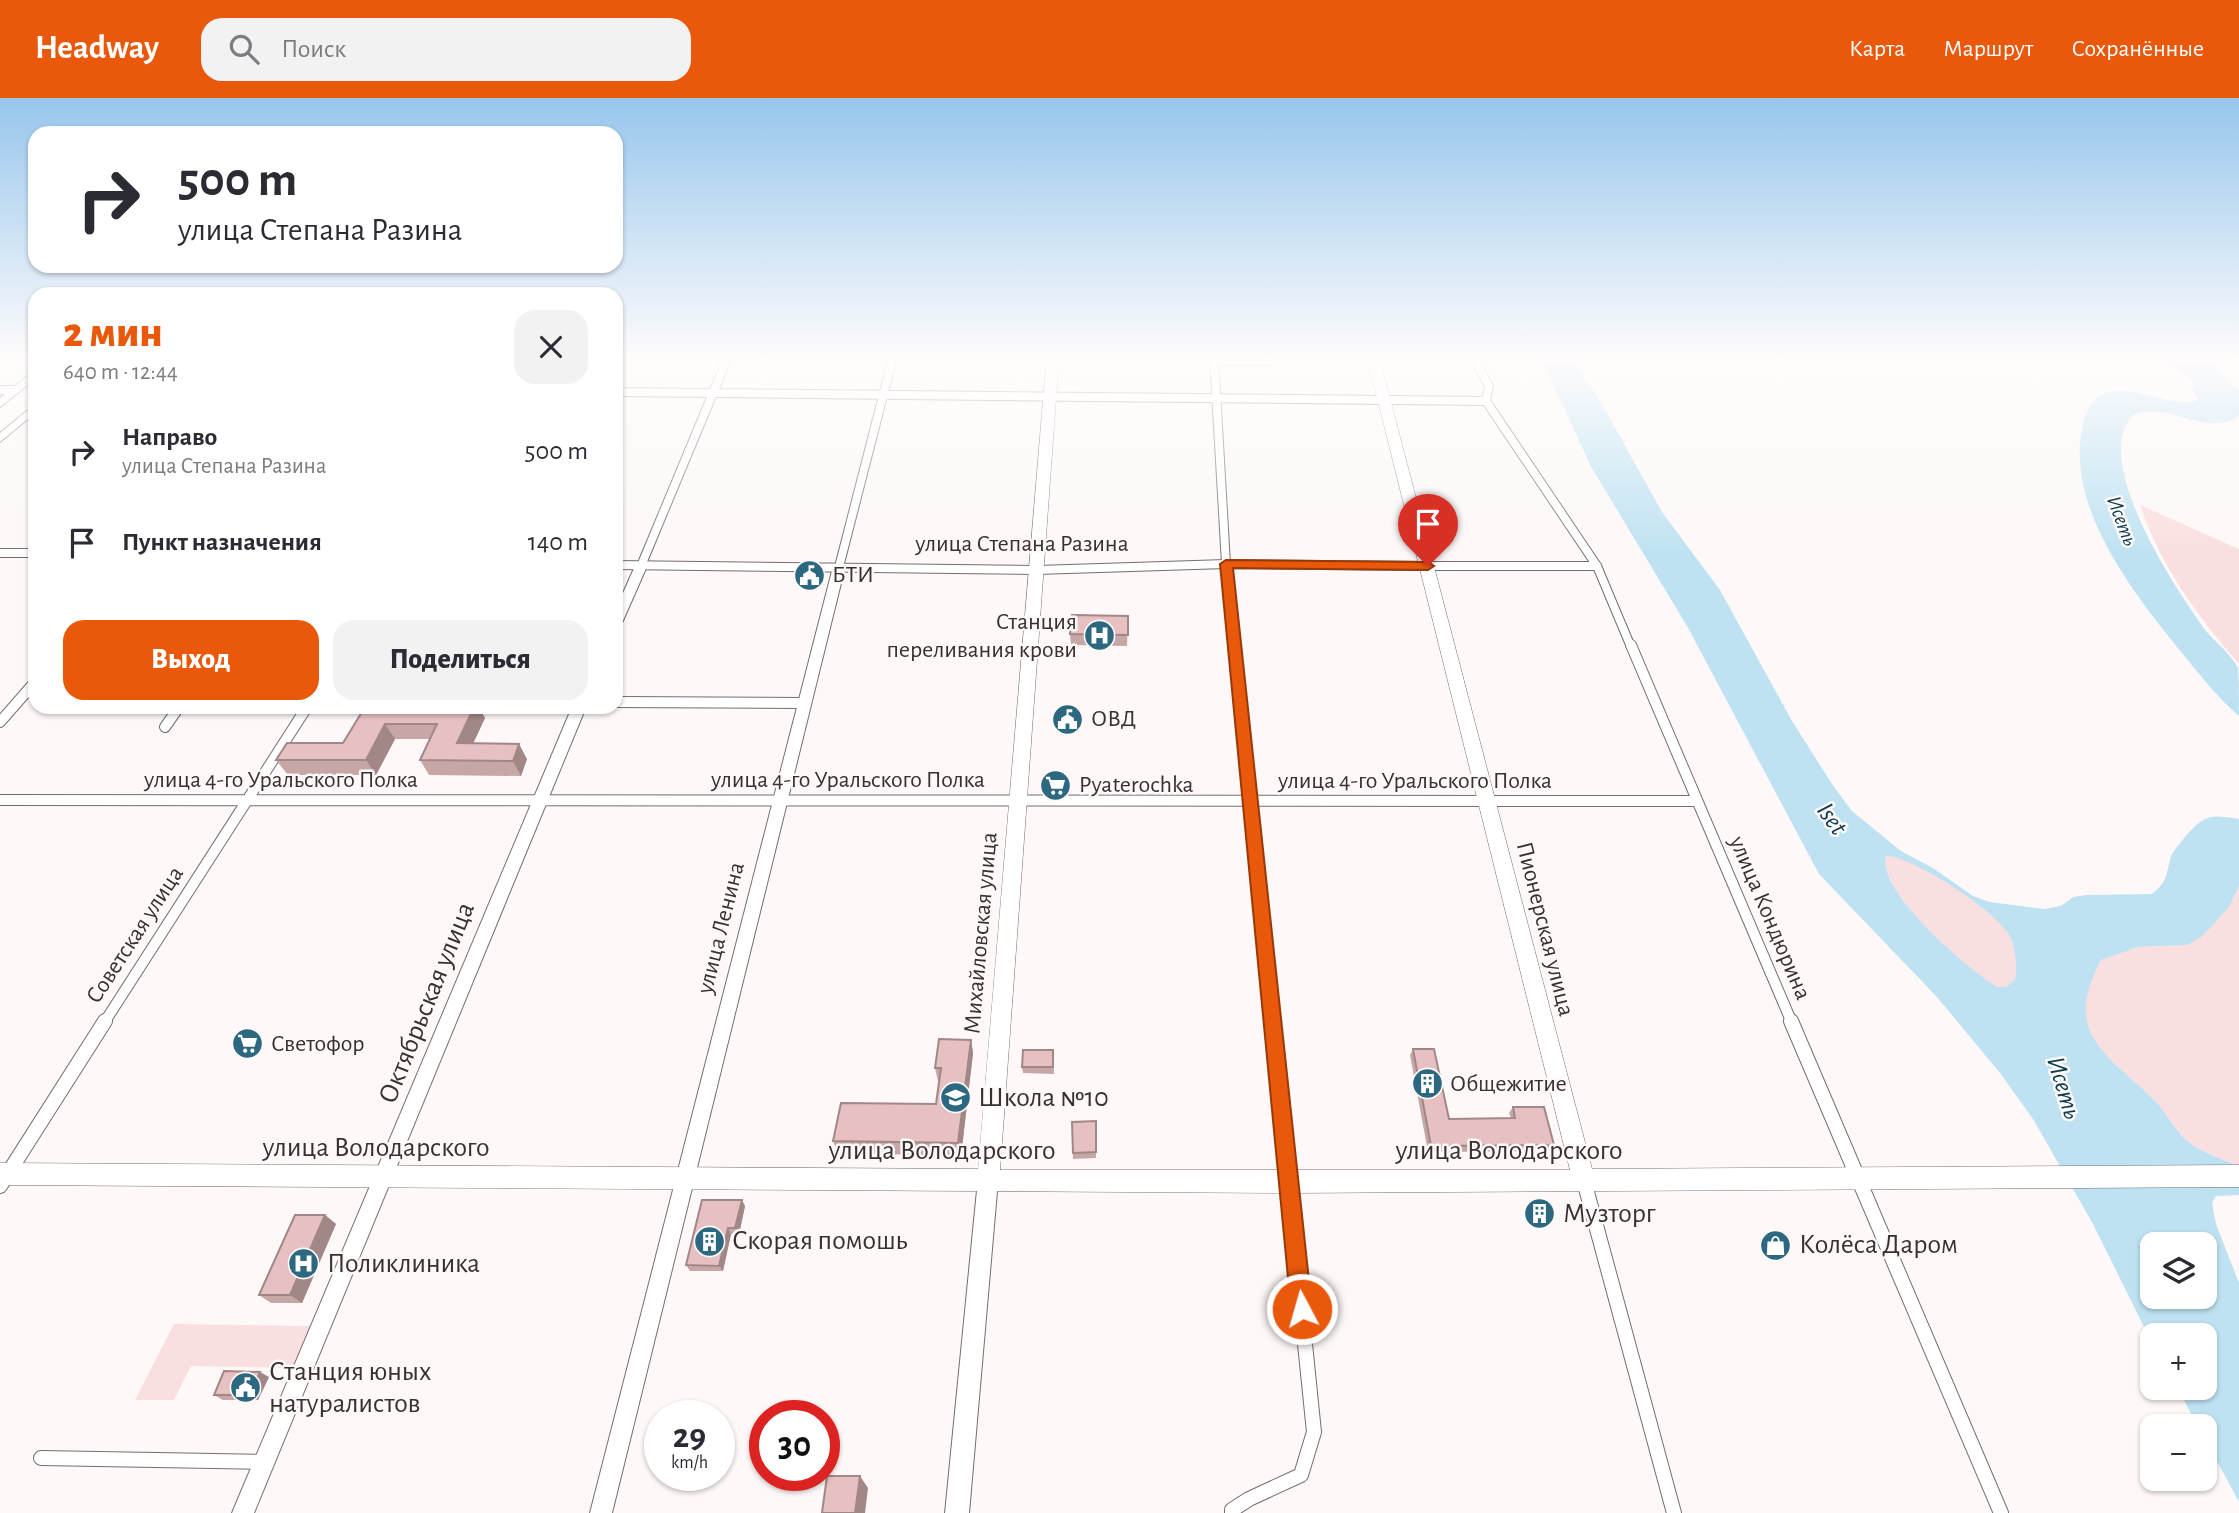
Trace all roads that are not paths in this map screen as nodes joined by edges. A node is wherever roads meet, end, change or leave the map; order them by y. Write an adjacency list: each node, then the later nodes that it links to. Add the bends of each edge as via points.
1 (17, 423): 8 (main road)
2 (701, 423): 13 (street)
3 (876, 423): 16 (street, улица Ленина)
4 (1048, 423): 17 (main road, Михайловская улица)
5 (1218, 423): 11 (street)
6 (1390, 423): 14 (main road, Пионерская улица)
7 (1501, 423): 15 (street, улица Кондюрина)
8 (0, 439)
9 (0, 553): 10 (main road)
10 (28, 553)
11 (1226, 564): 14 (main road, улица Степана Разина); 17 (main road, улица Степана Разина); 32 (street)
12 (623, 565): 13 (main road, улица Степана Разина)
13 (641, 566): 16 (main road, улица Степана Разина); 18 (street)
14 (1428, 566): 15 (street); 33 (main road, Пионерская улица)
15 (1597, 566): 30 (street, улица Кондюрина)
16 (839, 567): 17 (main road, улица Степана Разина); 21 (street, улица Ленина)
17 (1037, 570): 28 (main road, Михайловская улица)
18 (623, 607)
19 (28, 690): 25 (street)
20 (623, 702): 21 (street)
21 (804, 703): 34 (street, улица Ленина)
22 (173, 714): 26 (street)
23 (302, 714): 29 (street, Советская улица)
24 (576, 714): 31 (street, Октябрьская улица)
25 (0, 722)
26 (165, 727)
27 (0, 800): 29 (street, улица 4-го Уральского Полка)
28 (1018, 800): 32 (street, улица 4-го Уральского Полка); 34 (street, улица 4-го Уральского Полка); 39 (main road, Михайловская улица)
29 (246, 801): 31 (street, улица 4-го Уральского Полка); 37 (street, Советская улица)
30 (1696, 801): 33 (street, улица 4-го Уральского Полка); 40 (street, улица Кондюрина)
31 (539, 802): 34 (street, улица 4-го Уральского Полка); 36 (street, Октябрьская улица)
32 (1249, 802): 33 (street, улица 4-го Уральского Полка); 42 (street)
33 (1487, 802): 41 (main road, Пионерская улица)
34 (779, 803): 38 (street, улица Ленина)
35 (2239, 1176): 40 (main road, улица Володарского)
36 (384, 1177): 37 (main road, улица Володарского); 38 (main road, улица Володарского); 44 (street, Октябрьская улица)
37 (2, 1178)
38 (685, 1180): 39 (main road, улица Володарского); 46 (street, улица Ленина)
39 (988, 1180): 42 (main road, улица Володарского); 47 (main road, Михайловская улица)
40 (1860, 1180): 41 (main road, улица Володарского); 50 (street, улица Кондюрина)
41 (1584, 1181): 42 (main road, улица Володарского); 49 (street, Пионерская улица)
42 (1289, 1182): 48 (street, via 1314,1432 1301,1475 1249,1499)
43 (41, 1458): 44 (street)
44 (265, 1462): 45 (street, Октябрьская улица)
45 (243, 1513)
46 (601, 1513)
47 (957, 1513)
48 (1232, 1513)
49 (1674, 1513)
50 (2001, 1513)

